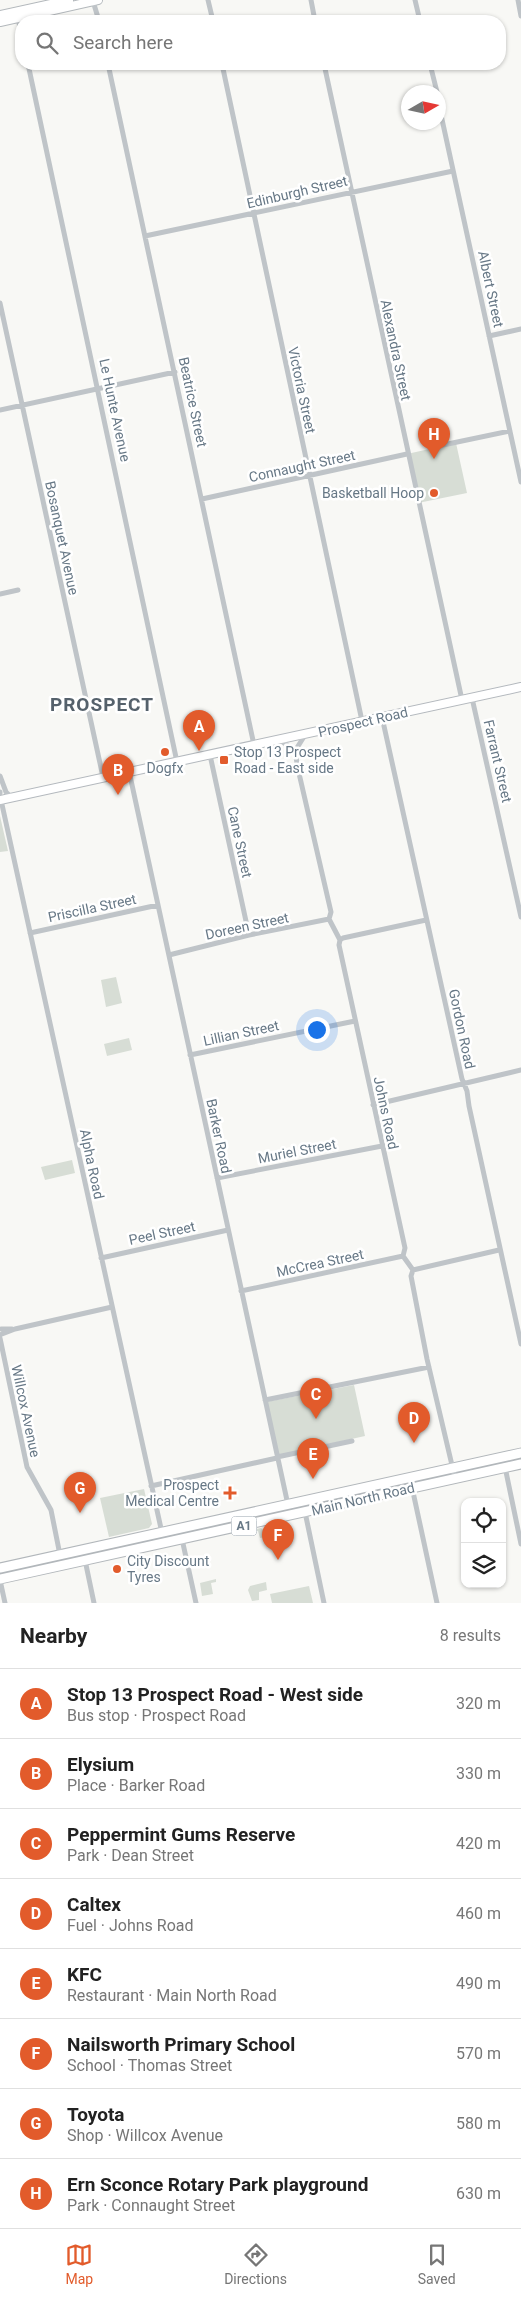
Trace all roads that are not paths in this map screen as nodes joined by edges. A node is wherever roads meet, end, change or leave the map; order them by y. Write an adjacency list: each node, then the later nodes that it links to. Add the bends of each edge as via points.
1 (69, 0): 10 (main road)
2 (96, 0): 7 (main road); 11 (street)
3 (208, 0): 12 (street)
4 (311, 0): 13 (street)
5 (416, 0): 14 (street)
6 (518, 0): 8 (street)
7 (80, 2): 10 (main road)
8 (520, 9): 16 (street)
9 (0, 15): 10 (main road)
10 (17, 15)
11 (98, 15)
12 (212, 15)
13 (314, 15)
14 (419, 15)
15 (15, 16): 17 (main road)
16 (521, 16)
17 (0, 22)
18 (29, 70): 33 (street, Le Hunte Avenue)
19 (109, 70): 28 (street, Beatrice Street)
20 (223, 70): 27 (street, Victoria Street)
21 (325, 70): 26 (street, Alexandra Street)
22 (431, 70): 23 (street)
23 (434, 85)
24 (444, 130): 25 (street, Albert Street)
25 (453, 171): 26 (street, Edinburgh Street); 31 (street, Albert Street)
26 (350, 191): 27 (street, Edinburgh Street); 38 (street, Alexandra Street)
27 (253, 214): 28 (street, Edinburgh Street); 39 (street, Victoria Street)
28 (145, 236): 32 (street, Beatrice Street)
29 (0, 302): 34 (street, Bosanquet Avenue)
30 (521, 329): 31 (street)
31 (490, 336): 36 (street, Albert Street)
32 (175, 372): 33 (street); 41 (street, Beatrice Street)
33 (99, 389): 34 (street); 54 (street, Le Hunte Avenue)
34 (22, 406): 35 (street); 57 (street, Bosanquet Avenue)
35 (0, 410)
36 (510, 431): 37 (street); 40 (street, Albert Street)
37 (443, 446)
38 (407, 454): 39 (street, Connaught Street); 46 (street, Alexandra Street)
39 (309, 476): 41 (street, Connaught Street); 48 (street, Victoria Street)
40 (521, 482)
41 (202, 499): 51 (street, Beatrice Street)
42 (18, 590): 43 (street)
43 (0, 594)
44 (521, 687): 45 (main road, Prospect Road)
45 (472, 698): 46 (main road, Prospect Road); 61 (street, Farrant Street)
46 (462, 700): 47 (main road, Prospect Road)
47 (382, 717): 48 (main road, Prospect Road); 63 (street, Gordon Road)
48 (362, 722): 49 (main road, Prospect Road)
49 (305, 735): 50 (main road, Prospect Road); 52 (street)
50 (280, 740): 51 (main road, Prospect Road); 52 (street)
51 (254, 745): 53 (main road, Prospect Road)
52 (295, 751): 62 (street, Johns Road, via 331,912)
53 (210, 755): 54 (main road, Prospect Road); 65 (street, Cane Street)
54 (177, 762): 55 (main road, Prospect Road)
55 (129, 771): 57 (main road, Prospect Road); 60 (street, Barker Road)
56 (0, 776): 58 (street)
57 (103, 777): 58 (main road, Prospect Road)
58 (11, 797): 59 (main road, Prospect Road)
59 (0, 800): 64 (street, Alpha Road)
60 (158, 905): 64 (street, Priscilla Street); 67 (street, Barker Road)
61 (521, 917)
62 (329, 919): 65 (street, Doreen Street); 66 (street, Johns Road)
63 (426, 920): 66 (street); 71 (street, Gordon Road)
64 (30, 933): 78 (street, Alpha Road)
65 (249, 935): 67 (street, Doreen Street)
66 (340, 940): 68 (street, Johns Road)
67 (169, 955): 69 (street, Barker Road)
68 (355, 1021): 69 (street, Lillian Street); 72 (street, Johns Road)
69 (190, 1055): 74 (street, Barker Road)
70 (521, 1070): 71 (street)
71 (464, 1084): 72 (street); 76 (street, Gordon Road)
72 (373, 1105): 73 (street, Johns Road)
73 (382, 1146): 74 (street, Muriel Street); 77 (street, Johns Road, via 405,1248)
74 (217, 1178): 75 (street, Barker Road)
75 (228, 1230): 78 (street, Peel Street); 80 (street, Barker Road)
76 (498, 1250): 79 (street); 83 (street, Gordon Road)
77 (403, 1256): 79 (street); 80 (street, McCrea Street)
78 (101, 1258): 81 (street, Alpha Road)
79 (413, 1270): 85 (street, via 411,1276)
80 (242, 1291): 86 (street, Barker Road)
81 (112, 1306): 82 (street); 95 (street, Alpha Road)
82 (1, 1333): 84 (street, Willcox Avenue)
83 (521, 1344)
84 (1, 1351): 104 (street, Willcox Avenue, via 27,1467 51,1510)
85 (429, 1367): 86 (street); 92 (street)
86 (265, 1400): 89 (street, Barker Road)
87 (352, 1441): 89 (street)
88 (521, 1454): 92 (highway, Main North Road / A1)
89 (277, 1458): 95 (street); 97 (street, Barker Road)
90 (521, 1464): 91 (highway, Main North Road / A1)
91 (505, 1467): 94 (highway, Main North Road / A1); 102 (street)
92 (453, 1468): 93 (highway, Main North Road / A1); 94 (street)
93 (410, 1478): 96 (street); 97 (highway, Main North Road / A1)
94 (455, 1478): 96 (highway, Main North Road / A1)
95 (151, 1486): 99 (street, Alpha Road)
96 (412, 1488): 98 (highway, Main North Road / A1); 112 (street)
97 (288, 1505): 99 (highway, Main North Road / A1)
98 (305, 1512): 100 (highway, Main North Road / A1); 111 (street)
99 (162, 1533): 101 (highway); 103 (highway, Main North Road / A1)
100 (182, 1539): 101 (highway, Main North Road / A1); 110 (street)
101 (164, 1543): 105 (highway, Main North Road / A1)
102 (521, 1544)
103 (83, 1550): 104 (highway, Main North Road / A1); 105 (highway)
104 (60, 1555): 106 (highway, Main North Road / A1)
105 (85, 1560): 107 (highway, Main North Road / A1); 109 (street)
106 (0, 1568)
107 (0, 1580): 108 (street)
108 (5, 1603)
109 (94, 1603)
110 (196, 1603)
111 (324, 1603)
112 (437, 1603)

